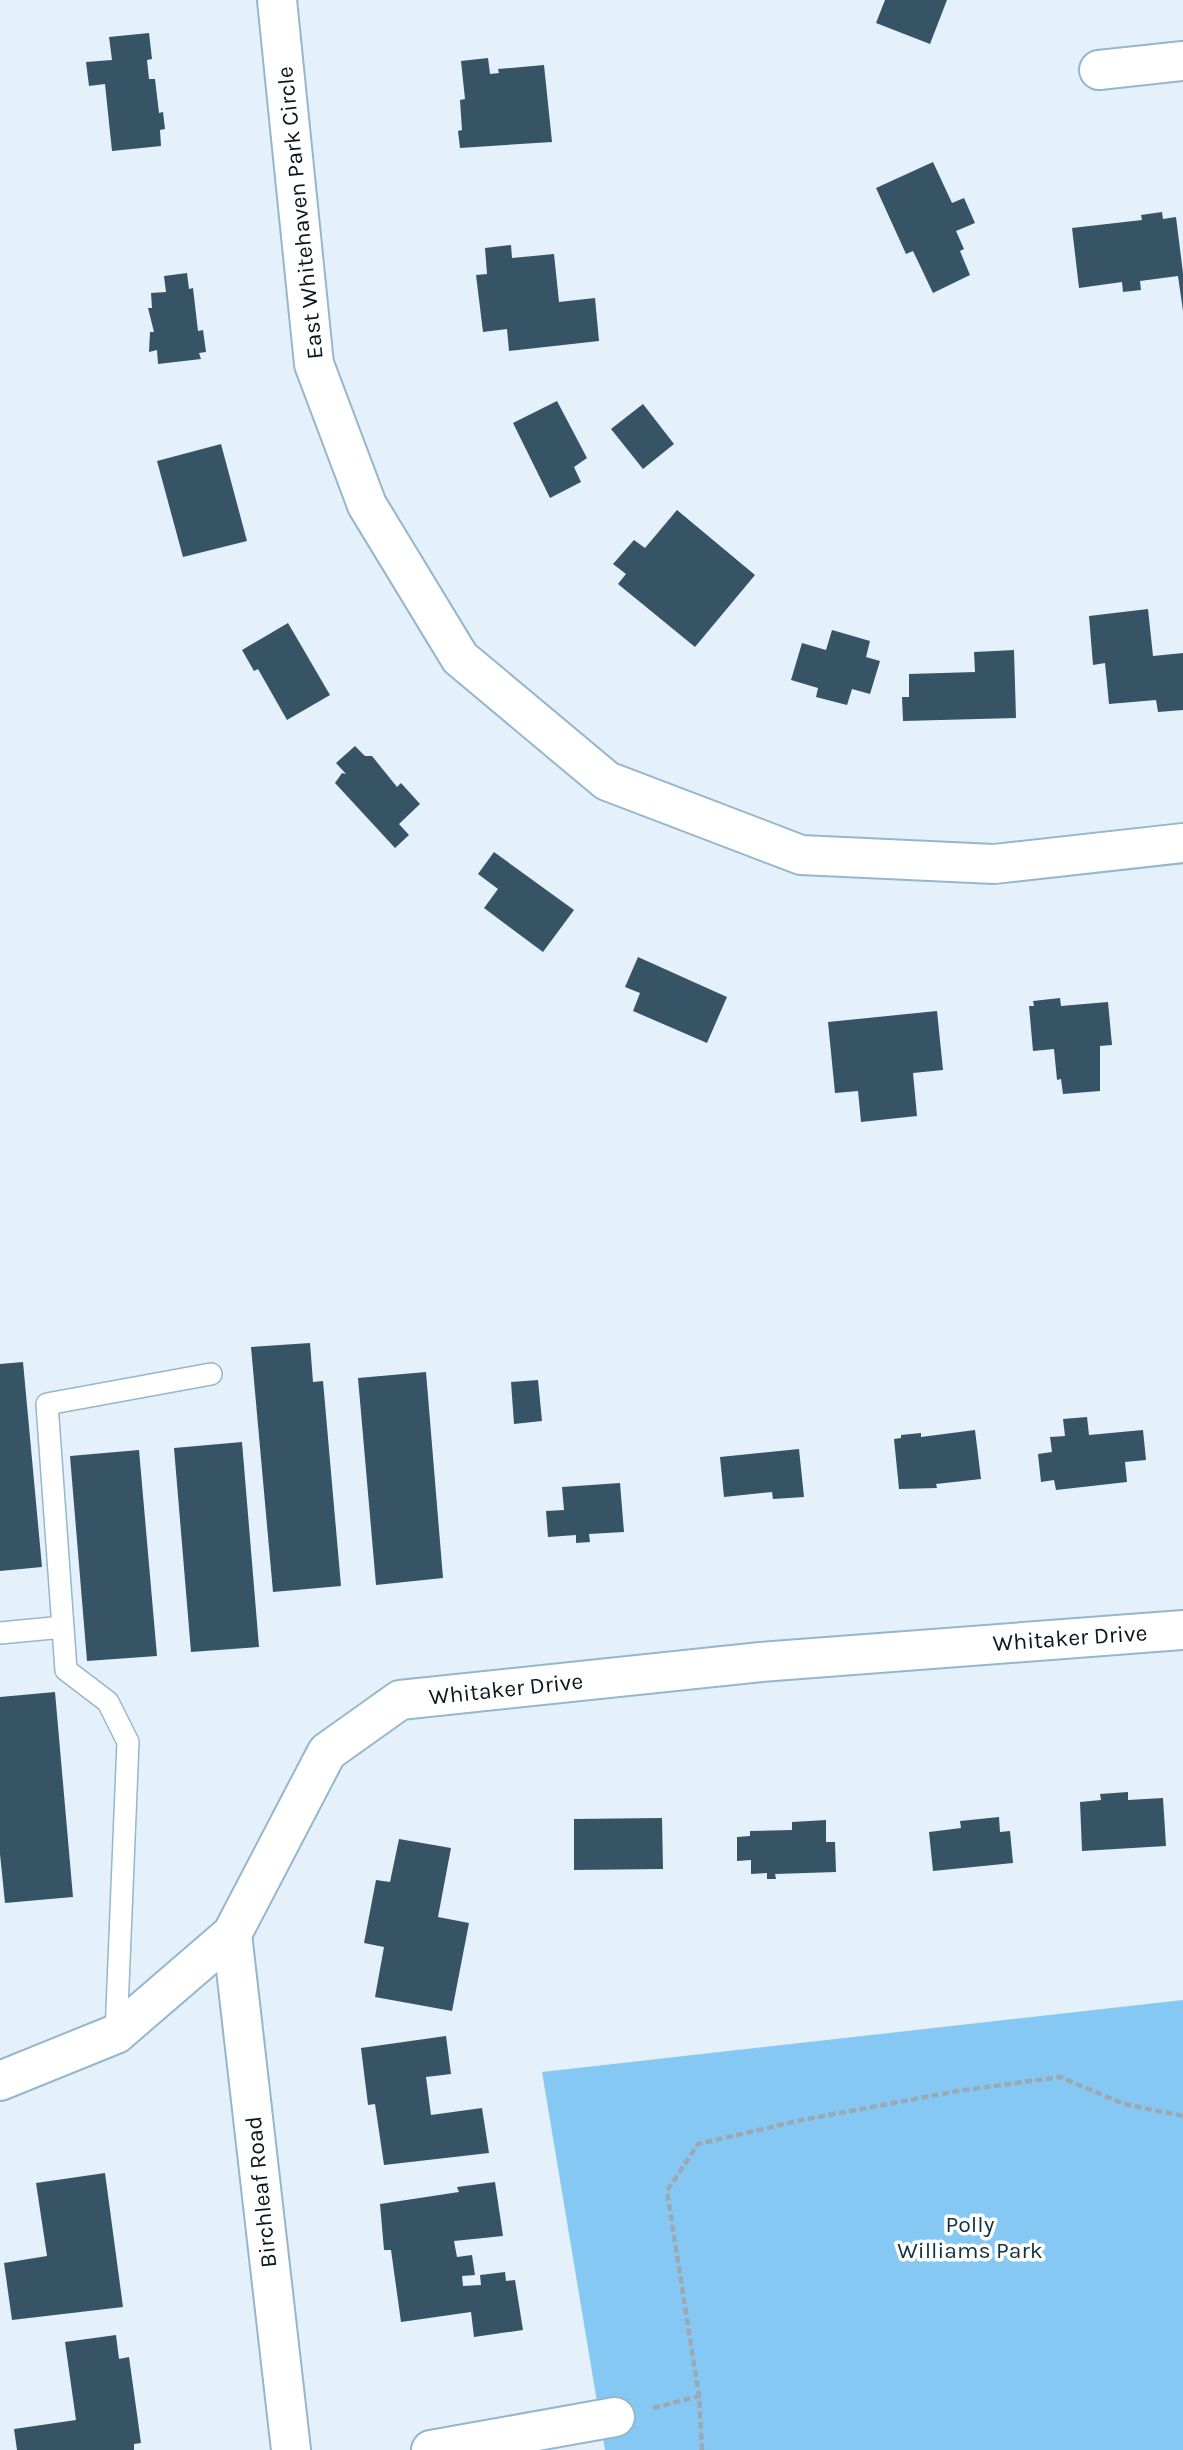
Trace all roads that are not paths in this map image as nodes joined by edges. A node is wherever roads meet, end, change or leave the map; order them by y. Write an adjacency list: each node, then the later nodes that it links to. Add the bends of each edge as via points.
1 (278, 0): 4 (street, East Whitehaven Park Circle, via 314,364 367,505 460,658 607,781 802,855 994,864)
2 (1183, 61): 3 (street)
3 (1099, 70)
4 (1183, 843)
5 (211, 1374): 6 (lane, via 47,1404)
6 (63, 1627): 8 (lane); 10 (lane, via 66,1670 108,1702 128,1742)
7 (1183, 1630): 9 (street, Whitaker Drive, via 761,1662 400,1700 327,1752)
8 (0, 1633)
9 (232, 1934): 10 (street, Whitaker Drive); 13 (street, Birchleaf Road)
10 (116, 2034): 11 (street, Whitaker Drive)
11 (0, 2081)
12 (615, 2417): 14 (street)
13 (290, 2450)
14 (431, 2450)

